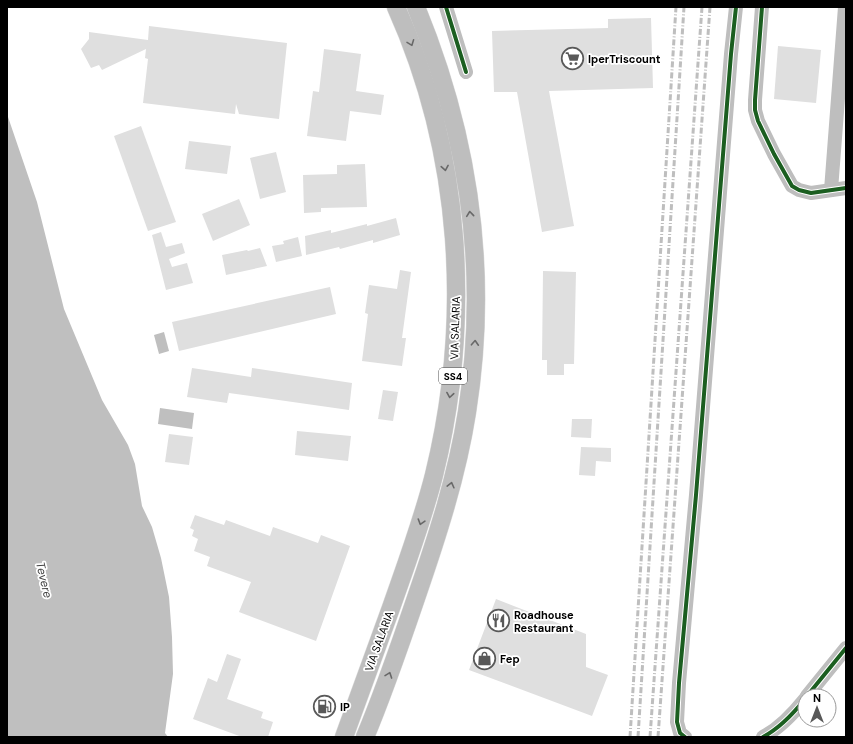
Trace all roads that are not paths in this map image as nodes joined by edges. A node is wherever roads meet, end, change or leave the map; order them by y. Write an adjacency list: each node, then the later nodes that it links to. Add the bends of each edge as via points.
1 (396, 7): 14 (main road, VIA SALARIA / SS4, one-way to 14, via 426,87 450,195 457,276 455,357 446,422 426,506)
2 (416, 7): 13 (main road, VIA SALARIA / SS4, one-way to 2, via 444,513 464,431 474,348 474,247 466,181 447,92 436,56)
3 (446, 7): 7 (street)
4 (736, 7): 17 (street, via 679,682 677,722 680,733)
5 (762, 7): 9 (street, via 755,100 758,121 792,186 811,193)
6 (845, 7): 9 (street)
7 (466, 72)
8 (846, 188): 9 (street)
9 (831, 190)
10 (846, 648): 11 (street)
11 (814, 688)
12 (797, 710): 18 (street, via 770,734)
13 (376, 712): 15 (main road, VIA SALARIA / SS4); 16 (main road)
14 (344, 737)
15 (364, 737)
16 (371, 737)
17 (685, 737)
18 (763, 737)

